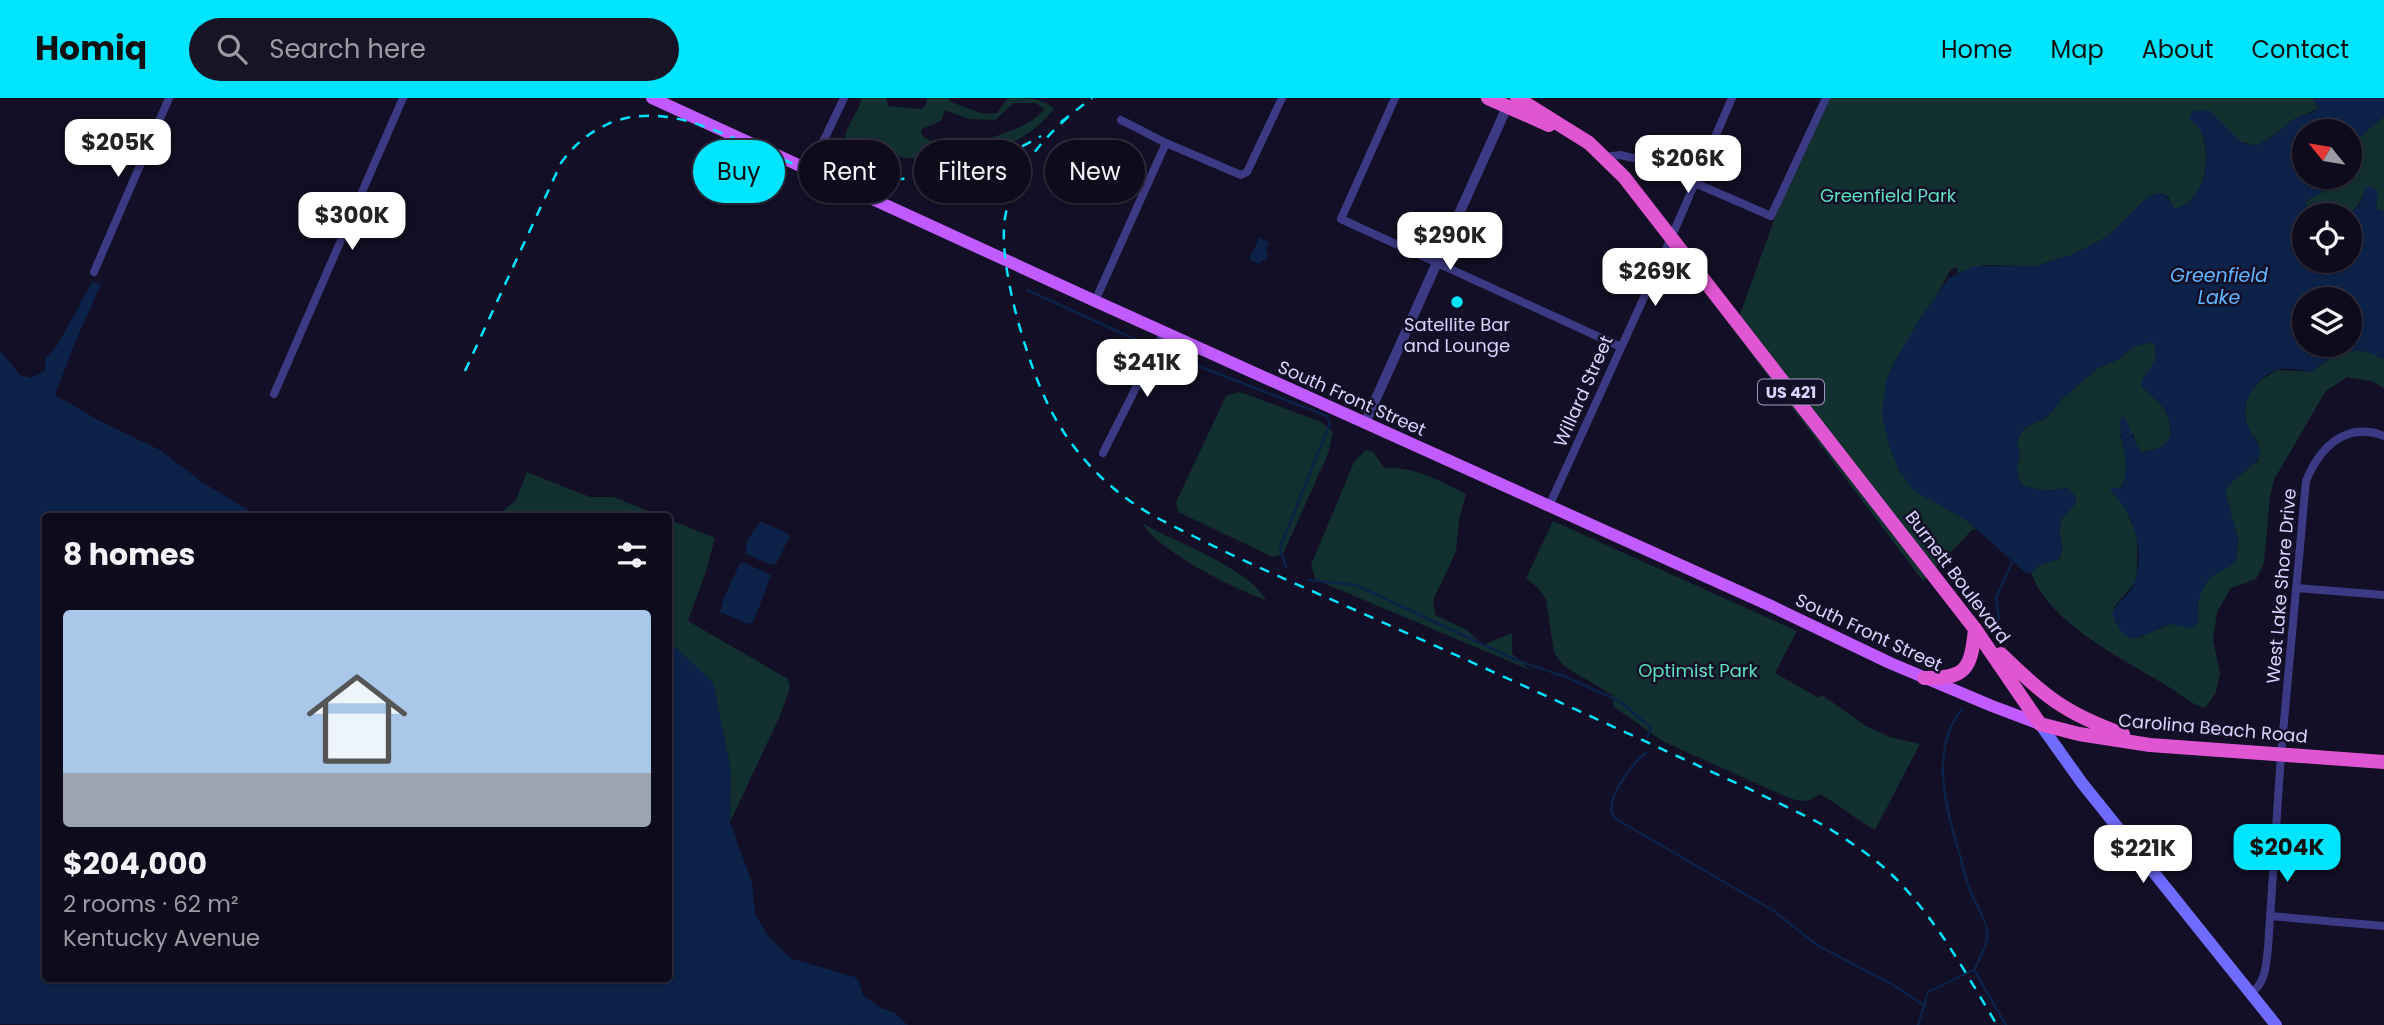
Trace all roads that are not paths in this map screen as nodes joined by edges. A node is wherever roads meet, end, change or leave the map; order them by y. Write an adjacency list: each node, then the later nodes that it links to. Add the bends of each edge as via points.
1 (169, 98): 20 (street)
2 (403, 98): 24 (street)
3 (652, 98): 15 (main road, South Front Street)
4 (844, 98): 12 (street)
5 (1282, 98): 13 (street, via 1247,173 1236,174)
6 (1395, 98): 19 (street, via 1341,219)
7 (1488, 98): 10 (highway, US 421)
8 (1732, 98): 16 (street, Willard Street)
9 (1826, 98): 16 (street, via 1771,216)
10 (1512, 101): 14 (highway, US 421, via 1572,130); 19 (street)
11 (1121, 120): 13 (street)
12 (824, 140)
13 (1166, 143): 21 (street)
14 (1605, 157): 16 (street, via 1642,160); 18 (highway, Burnett Boulevard / US 421)
15 (799, 166)
16 (1694, 182): 18 (street, Willard Street)
17 (879, 203): 21 (main road, South Front Street)
18 (1671, 238): 23 (street, Willard Street); 31 (highway, Burnett Boulevard / US 421)
19 (1436, 264): 23 (street); 25 (street)
20 (94, 272)
21 (1095, 301): 22 (main road, South Front Street)
22 (1164, 332): 25 (main road, South Front Street); 27 (street)
23 (1621, 346): 28 (street, Willard Street)
24 (274, 394)
25 (1365, 423): 28 (main road, South Front Street)
26 (2384, 436): 29 (street, West Lake Shore Drive, via 2347,433 2332,441 2315,463 2304,491)
27 (1103, 453)
28 (1549, 506): 32 (main road, South Front Street)
29 (2296, 587): 30 (street); 35 (street, West Lake Shore Drive)
30 (2384, 595)
31 (1975, 629): 32 (highway, via 1966,668 1945,678); 33 (highway, Burnett Boulevard / US 421); 34 (highway, via 2063,708)
32 (1924, 677): 33 (main road, South Front Street)
33 (2040, 724): 34 (highway, Carolina Beach Road); 39 (main road, Burnett Boulevard)
34 (2150, 745): 35 (highway, Carolina Beach Road)
35 (2281, 754): 36 (highway, Carolina Beach Road); 37 (street, West Lake Shore Drive)
36 (2384, 762)
37 (2270, 916): 38 (street); 39 (street, West Lake Shore Drive, via 2264,975 2259,988)
38 (2384, 926)
39 (2251, 993): 40 (main road, Burnett Boulevard)
40 (2276, 1025)

